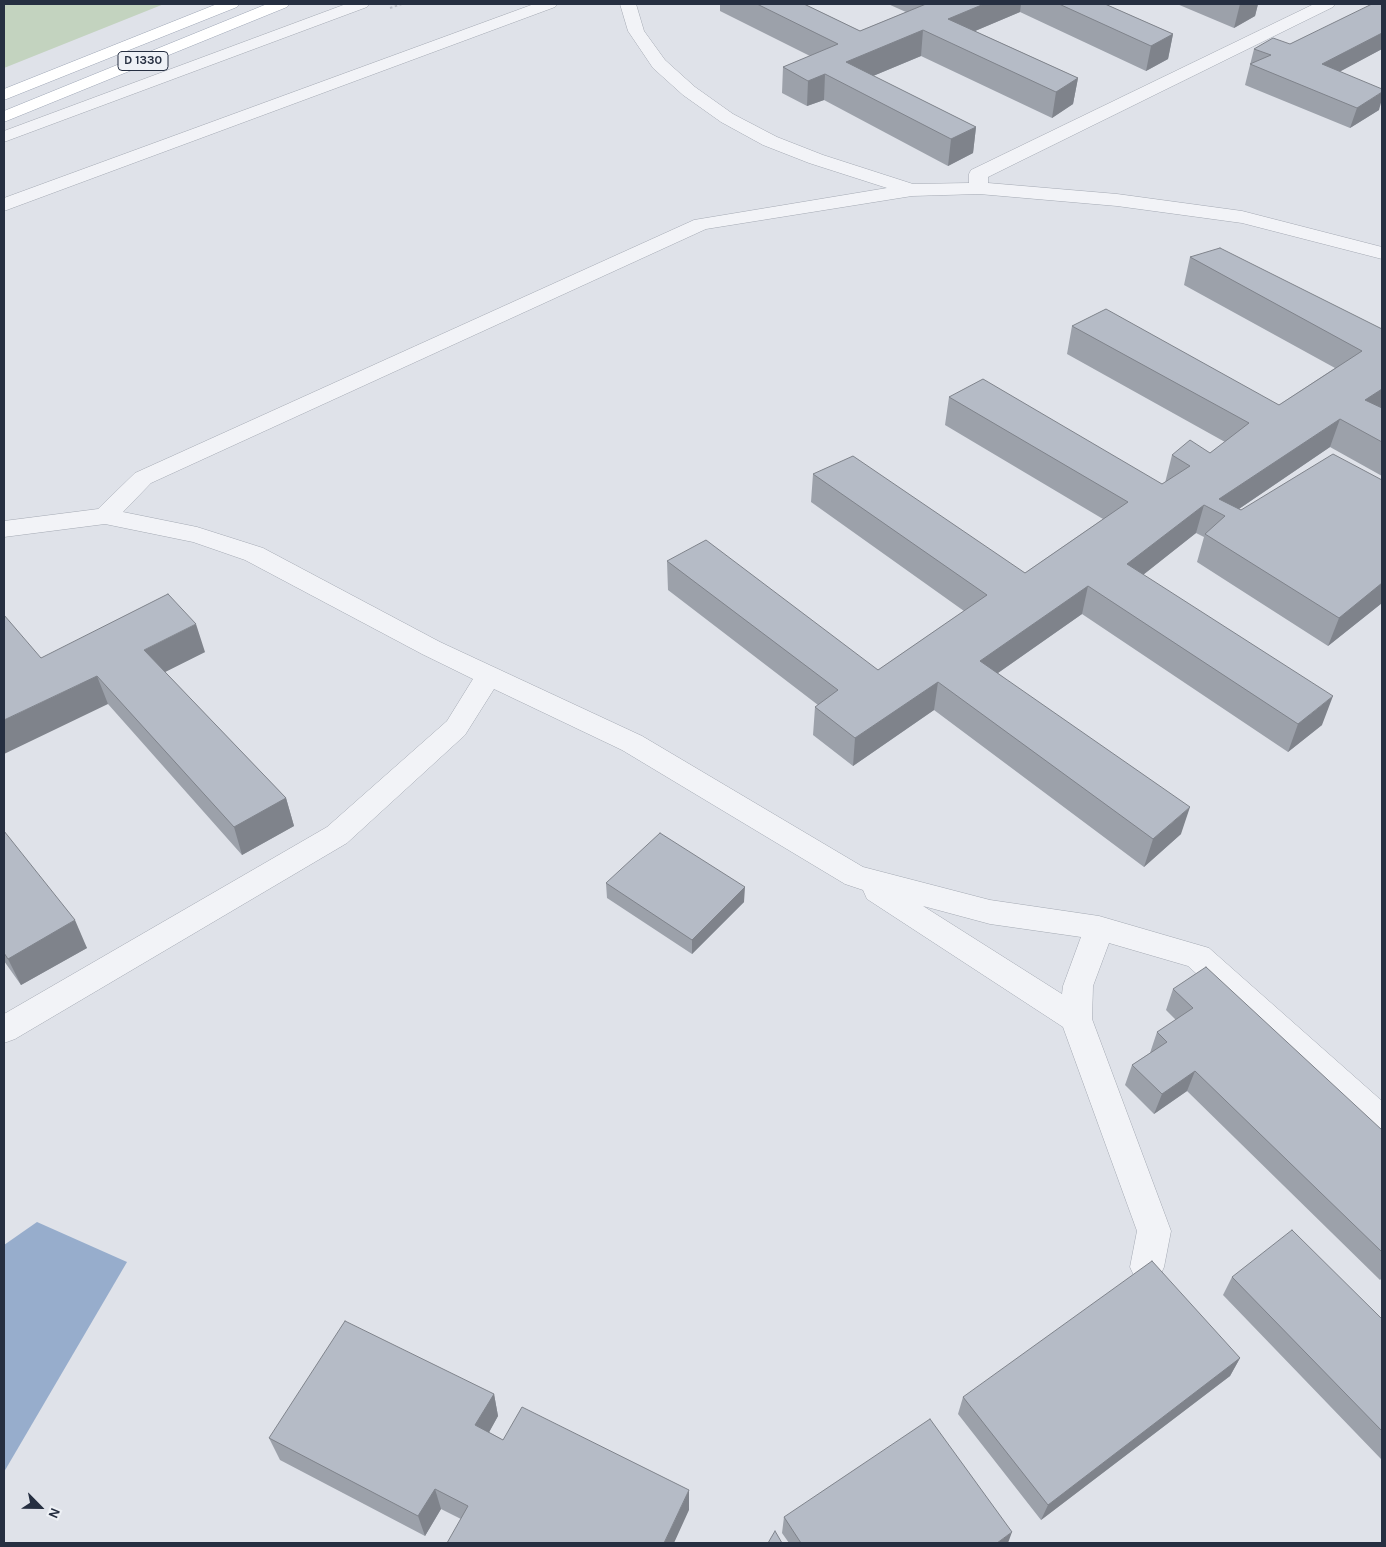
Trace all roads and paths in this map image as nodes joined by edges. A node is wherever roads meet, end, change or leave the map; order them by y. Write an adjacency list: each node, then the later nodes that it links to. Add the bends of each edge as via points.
1 (214, 4): 8 (main road, D 1330)
2 (231, 4): 8 (main road)
3 (281, 4): 9 (main road, D 1330)
4 (361, 4): 10 (street)
5 (549, 4): 13 (street)
6 (628, 4): 12 (street, via 636,31 659,64 727,118 770,141 816,159)
7 (1327, 4): 11 (street, via 978,174)
8 (4, 95)
9 (4, 117)
10 (4, 137)
11 (978, 188): 12 (street); 14 (street, via 1117,200 1242,217)
12 (912, 190): 15 (street, via 701,224 143,478)
13 (4, 205)
14 (1382, 253)
15 (105, 516): 16 (street); 17 (street, via 197,535 254,554)
16 (4, 529)
17 (488, 676): 18 (street, via 632,743); 21 (street, via 456,728 337,835)
18 (855, 876): 19 (street, via 990,912); 20 (street)
19 (1099, 928): 20 (street, via 1078,986); 22 (street, via 1198,957)
20 (1076, 1019): 23 (street, via 1154,1231)
21 (4, 1030)
22 (1382, 1121)
23 (1147, 1267)

